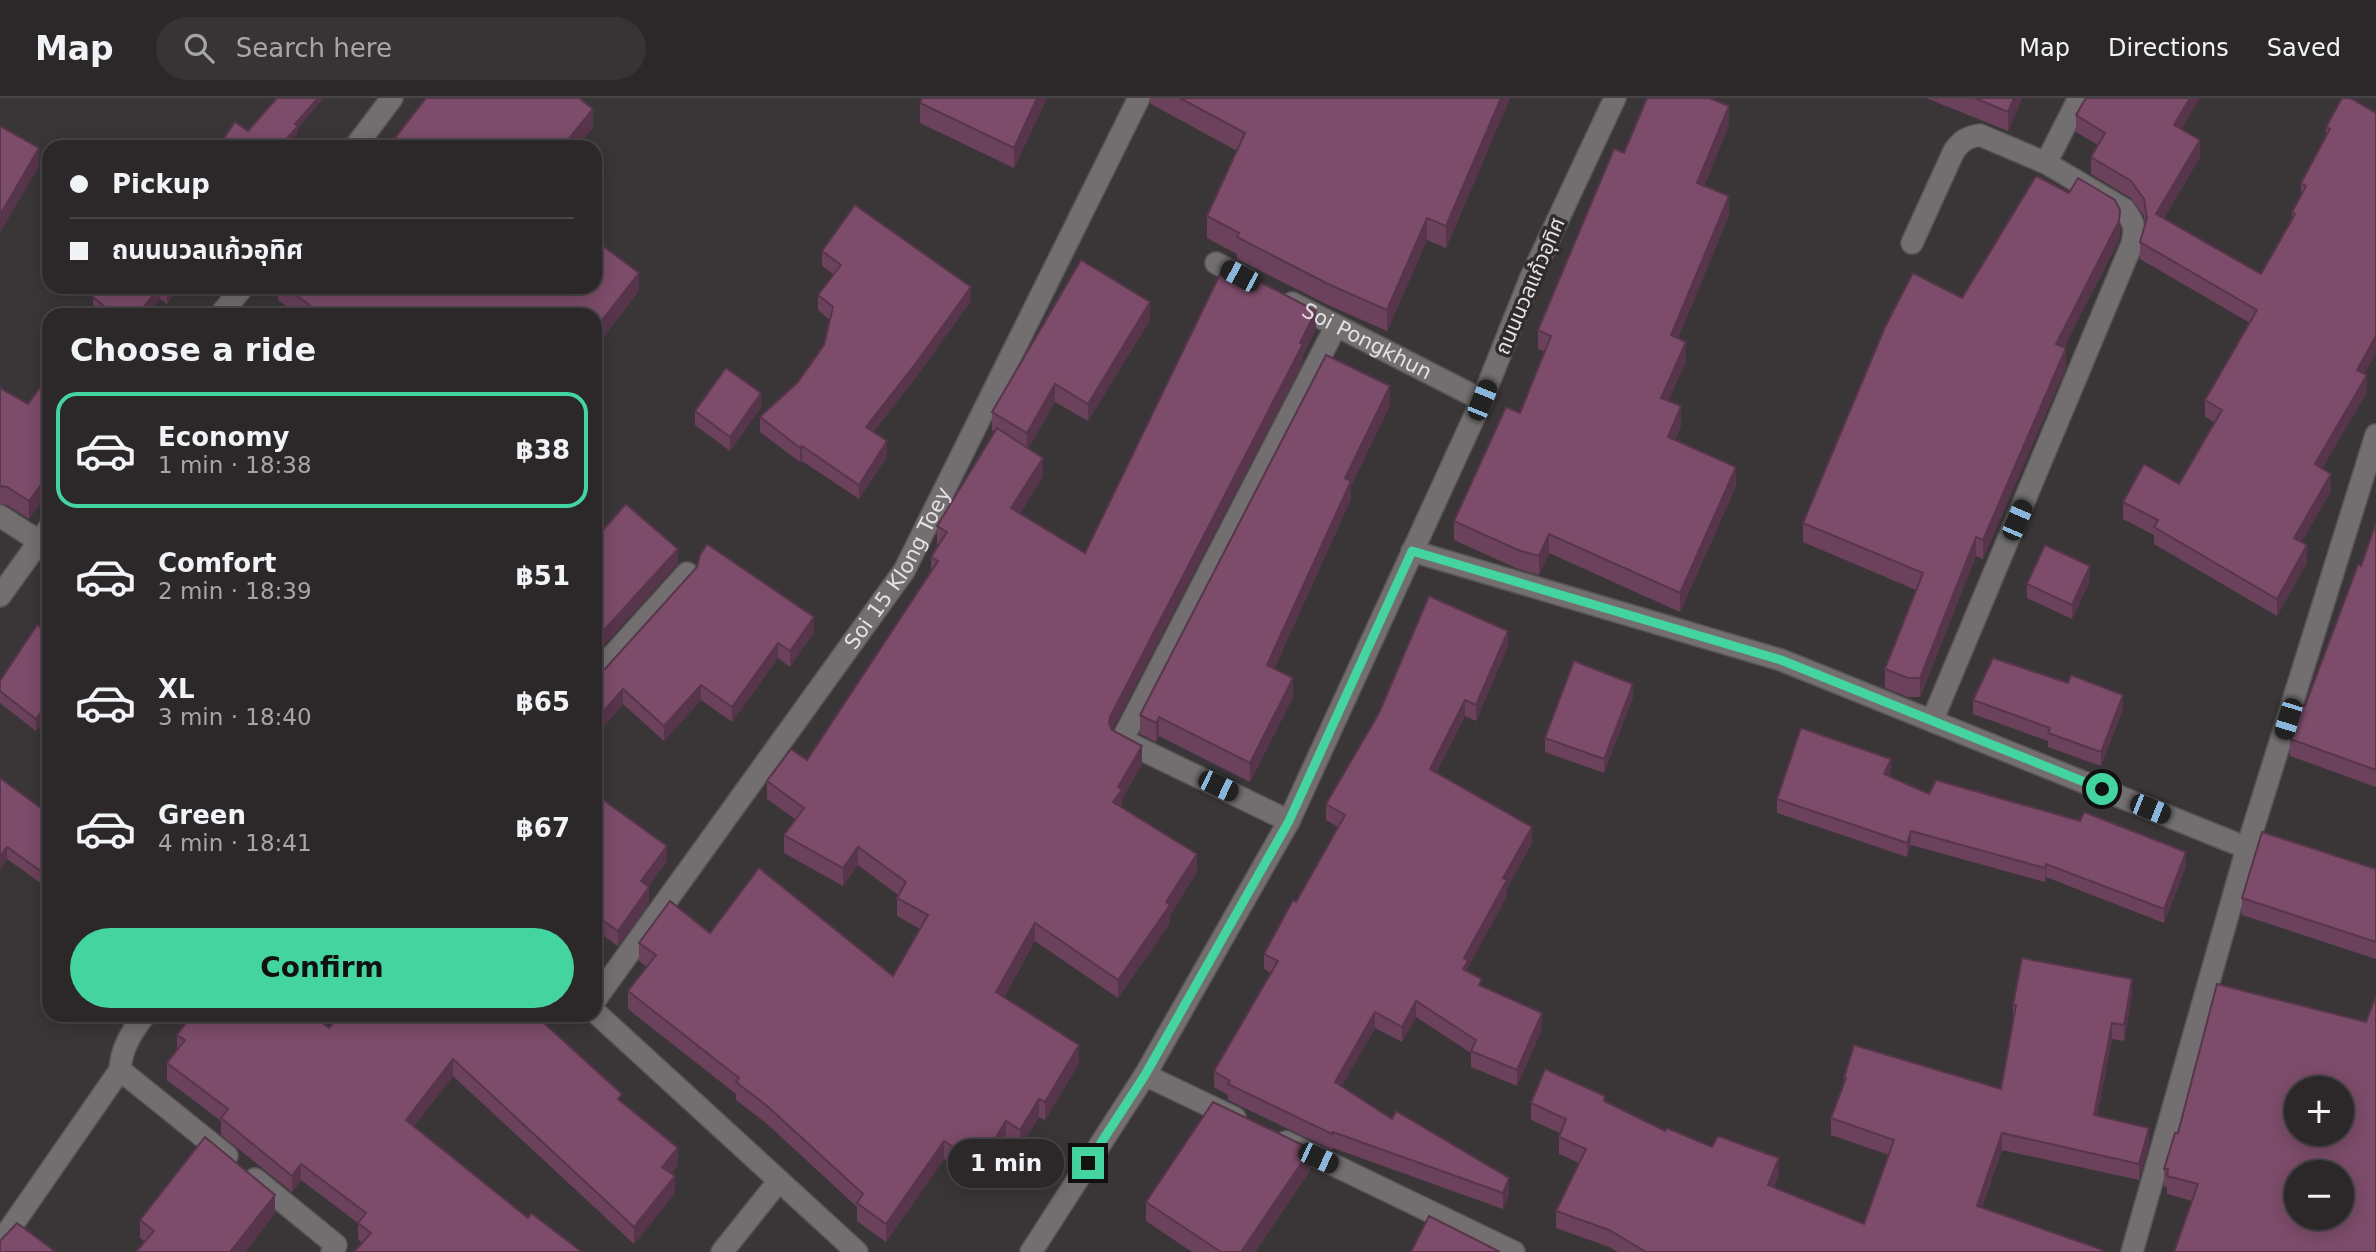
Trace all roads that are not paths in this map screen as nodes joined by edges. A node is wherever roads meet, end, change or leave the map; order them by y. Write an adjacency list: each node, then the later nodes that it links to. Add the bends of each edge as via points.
1 (392, 98): 5 (street)
2 (1139, 98): 24 (street, Soi 15 Klong Toey, via 904,571)
3 (1615, 98): 12 (street, ถนนนวลแก้วอุทิศ, via 1531,277)
4 (2079, 98): 6 (street)
5 (360, 140)
6 (2046, 163): 7 (street, via 1980,135 1960,142); 21 (street, via 2124,209 2135,231)
7 (1912, 243)
8 (1216, 263): 11 (street, Soi Pongkhun)
9 (237, 294): 10 (street)
10 (226, 308)
11 (1336, 326): 12 (street, Soi Pongkhun); 22 (street, via 1122,740)
12 (1482, 400): 17 (street, ถนนนวลแก้วอุทิศ)
13 (2376, 435): 23 (street)
14 (0, 516): 15 (street)
15 (42, 537)
16 (42, 544): 19 (street)
17 (1412, 551): 21 (street, via 1781,660); 22 (street, ถนนนวลแก้วอุทิศ)
18 (687, 573): 20 (street)
19 (0, 596)
20 (602, 667)
21 (1932, 721): 23 (street)
22 (1289, 821): 28 (street, ถนนนวลแก้วอุทิศ)
23 (2247, 848): 36 (street)
24 (602, 990)
25 (602, 1019): 29 (street)
26 (139, 1022): 27 (street, via 121,1054)
27 (121, 1070): 30 (street); 31 (street)
28 (1145, 1075): 34 (street, ถนนนวลแก้วอุทิศ); 35 (street)
29 (778, 1182): 32 (street); 33 (street)
30 (0, 1242)
31 (338, 1250)
32 (722, 1252)
33 (857, 1252)
34 (1031, 1252)
35 (1514, 1252)
36 (2132, 1252)

